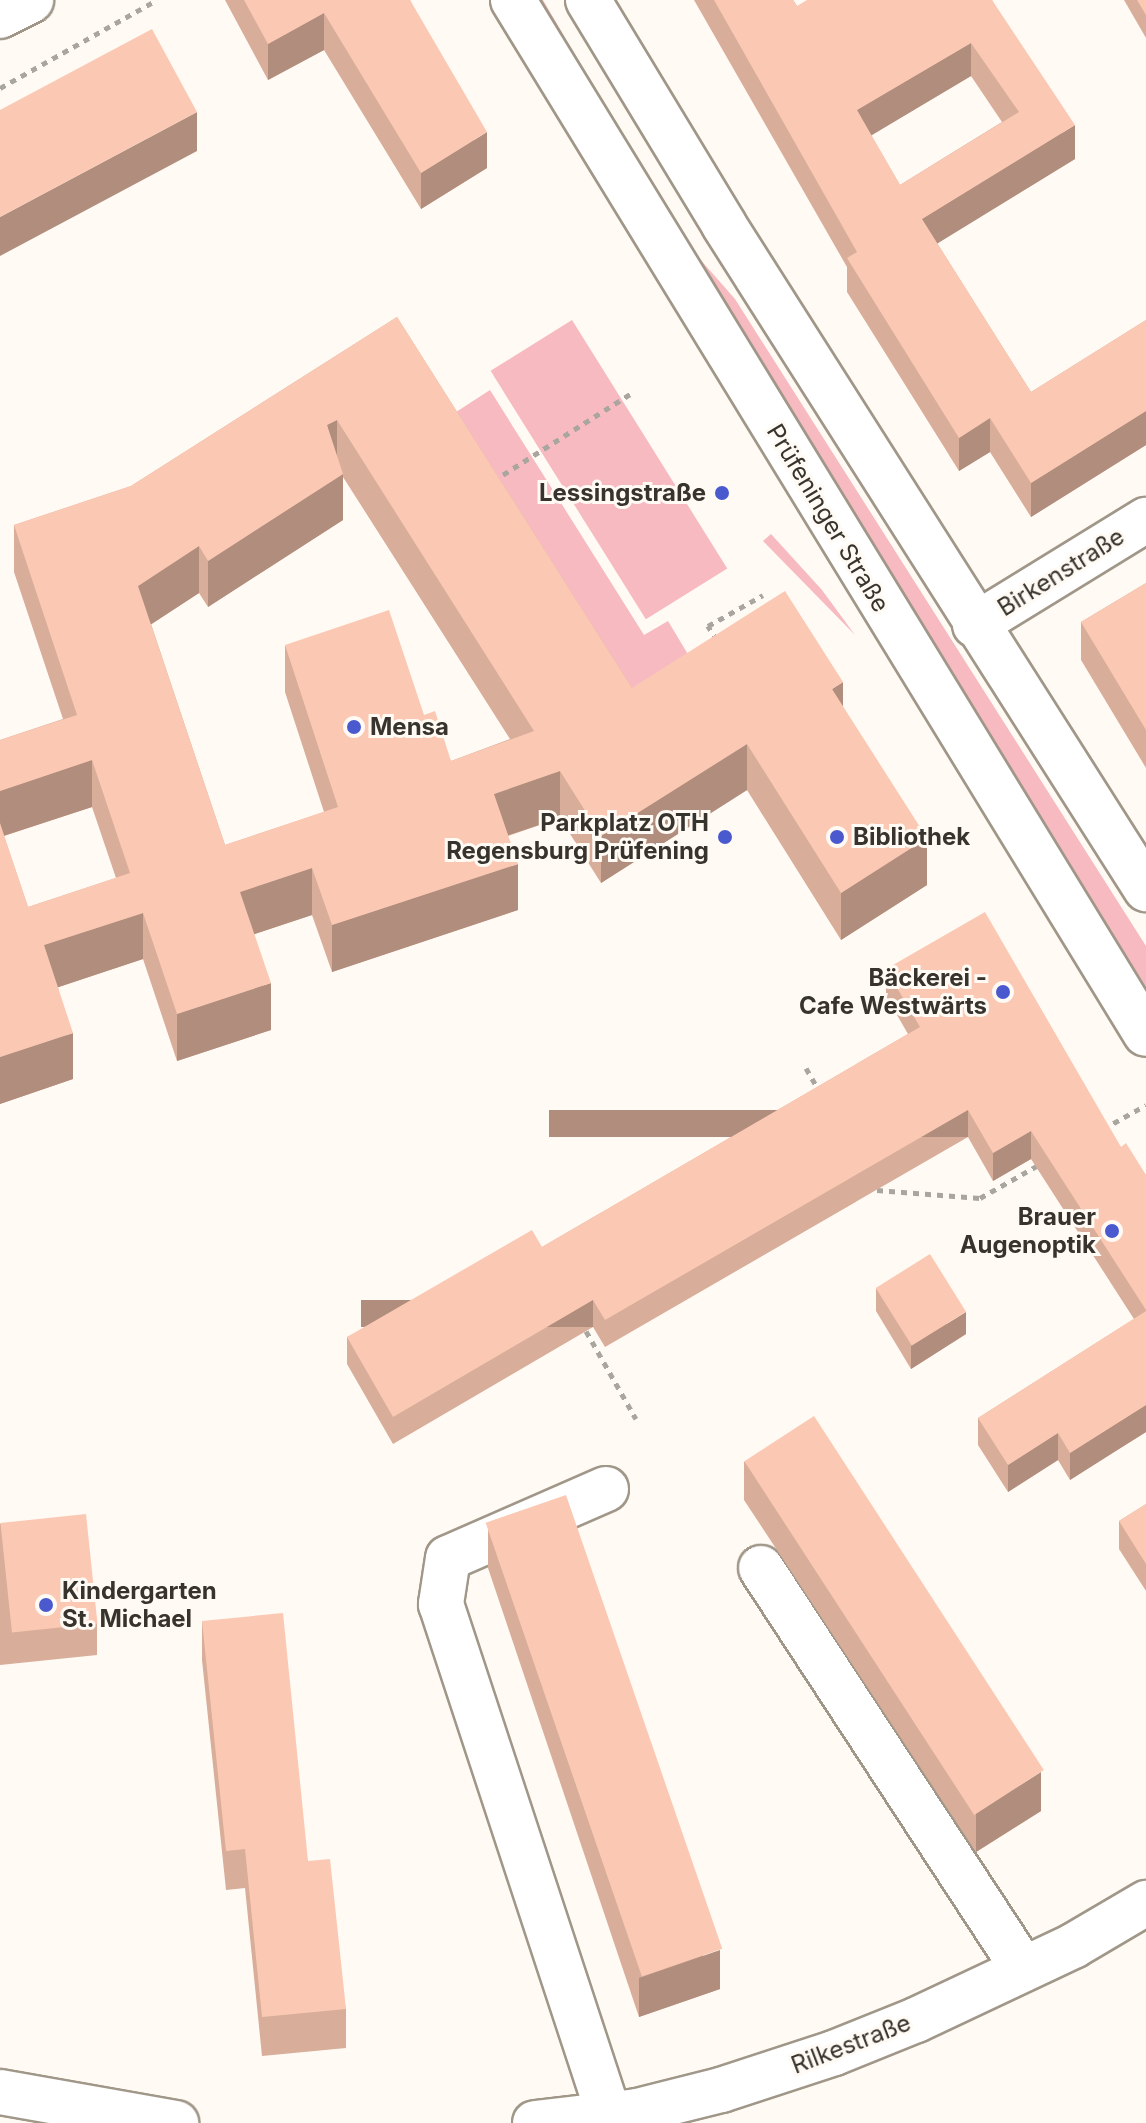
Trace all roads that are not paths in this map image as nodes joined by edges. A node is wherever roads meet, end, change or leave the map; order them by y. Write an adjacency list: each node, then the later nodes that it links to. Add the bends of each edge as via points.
1 (31, 0): 4 (street)
2 (513, 0): 8 (street, Prüfeninger Straße)
3 (588, 0): 6 (street)
4 (0, 16)
5 (1146, 520): 6 (street, Birkenstraße)
6 (975, 625): 7 (street)
7 (1146, 889)
8 (1146, 1034)
9 (606, 1489): 14 (street, via 448,1558 441,1604)
10 (761, 1568): 12 (street)
11 (1146, 1903): 12 (street, Rilkestraße)
12 (1023, 1969): 14 (street, Rilkestraße, via 834,2053 721,2090)
13 (0, 2092): 15 (street)
14 (609, 2115): 16 (street, Rilkestraße)
15 (176, 2123)
16 (535, 2123)

